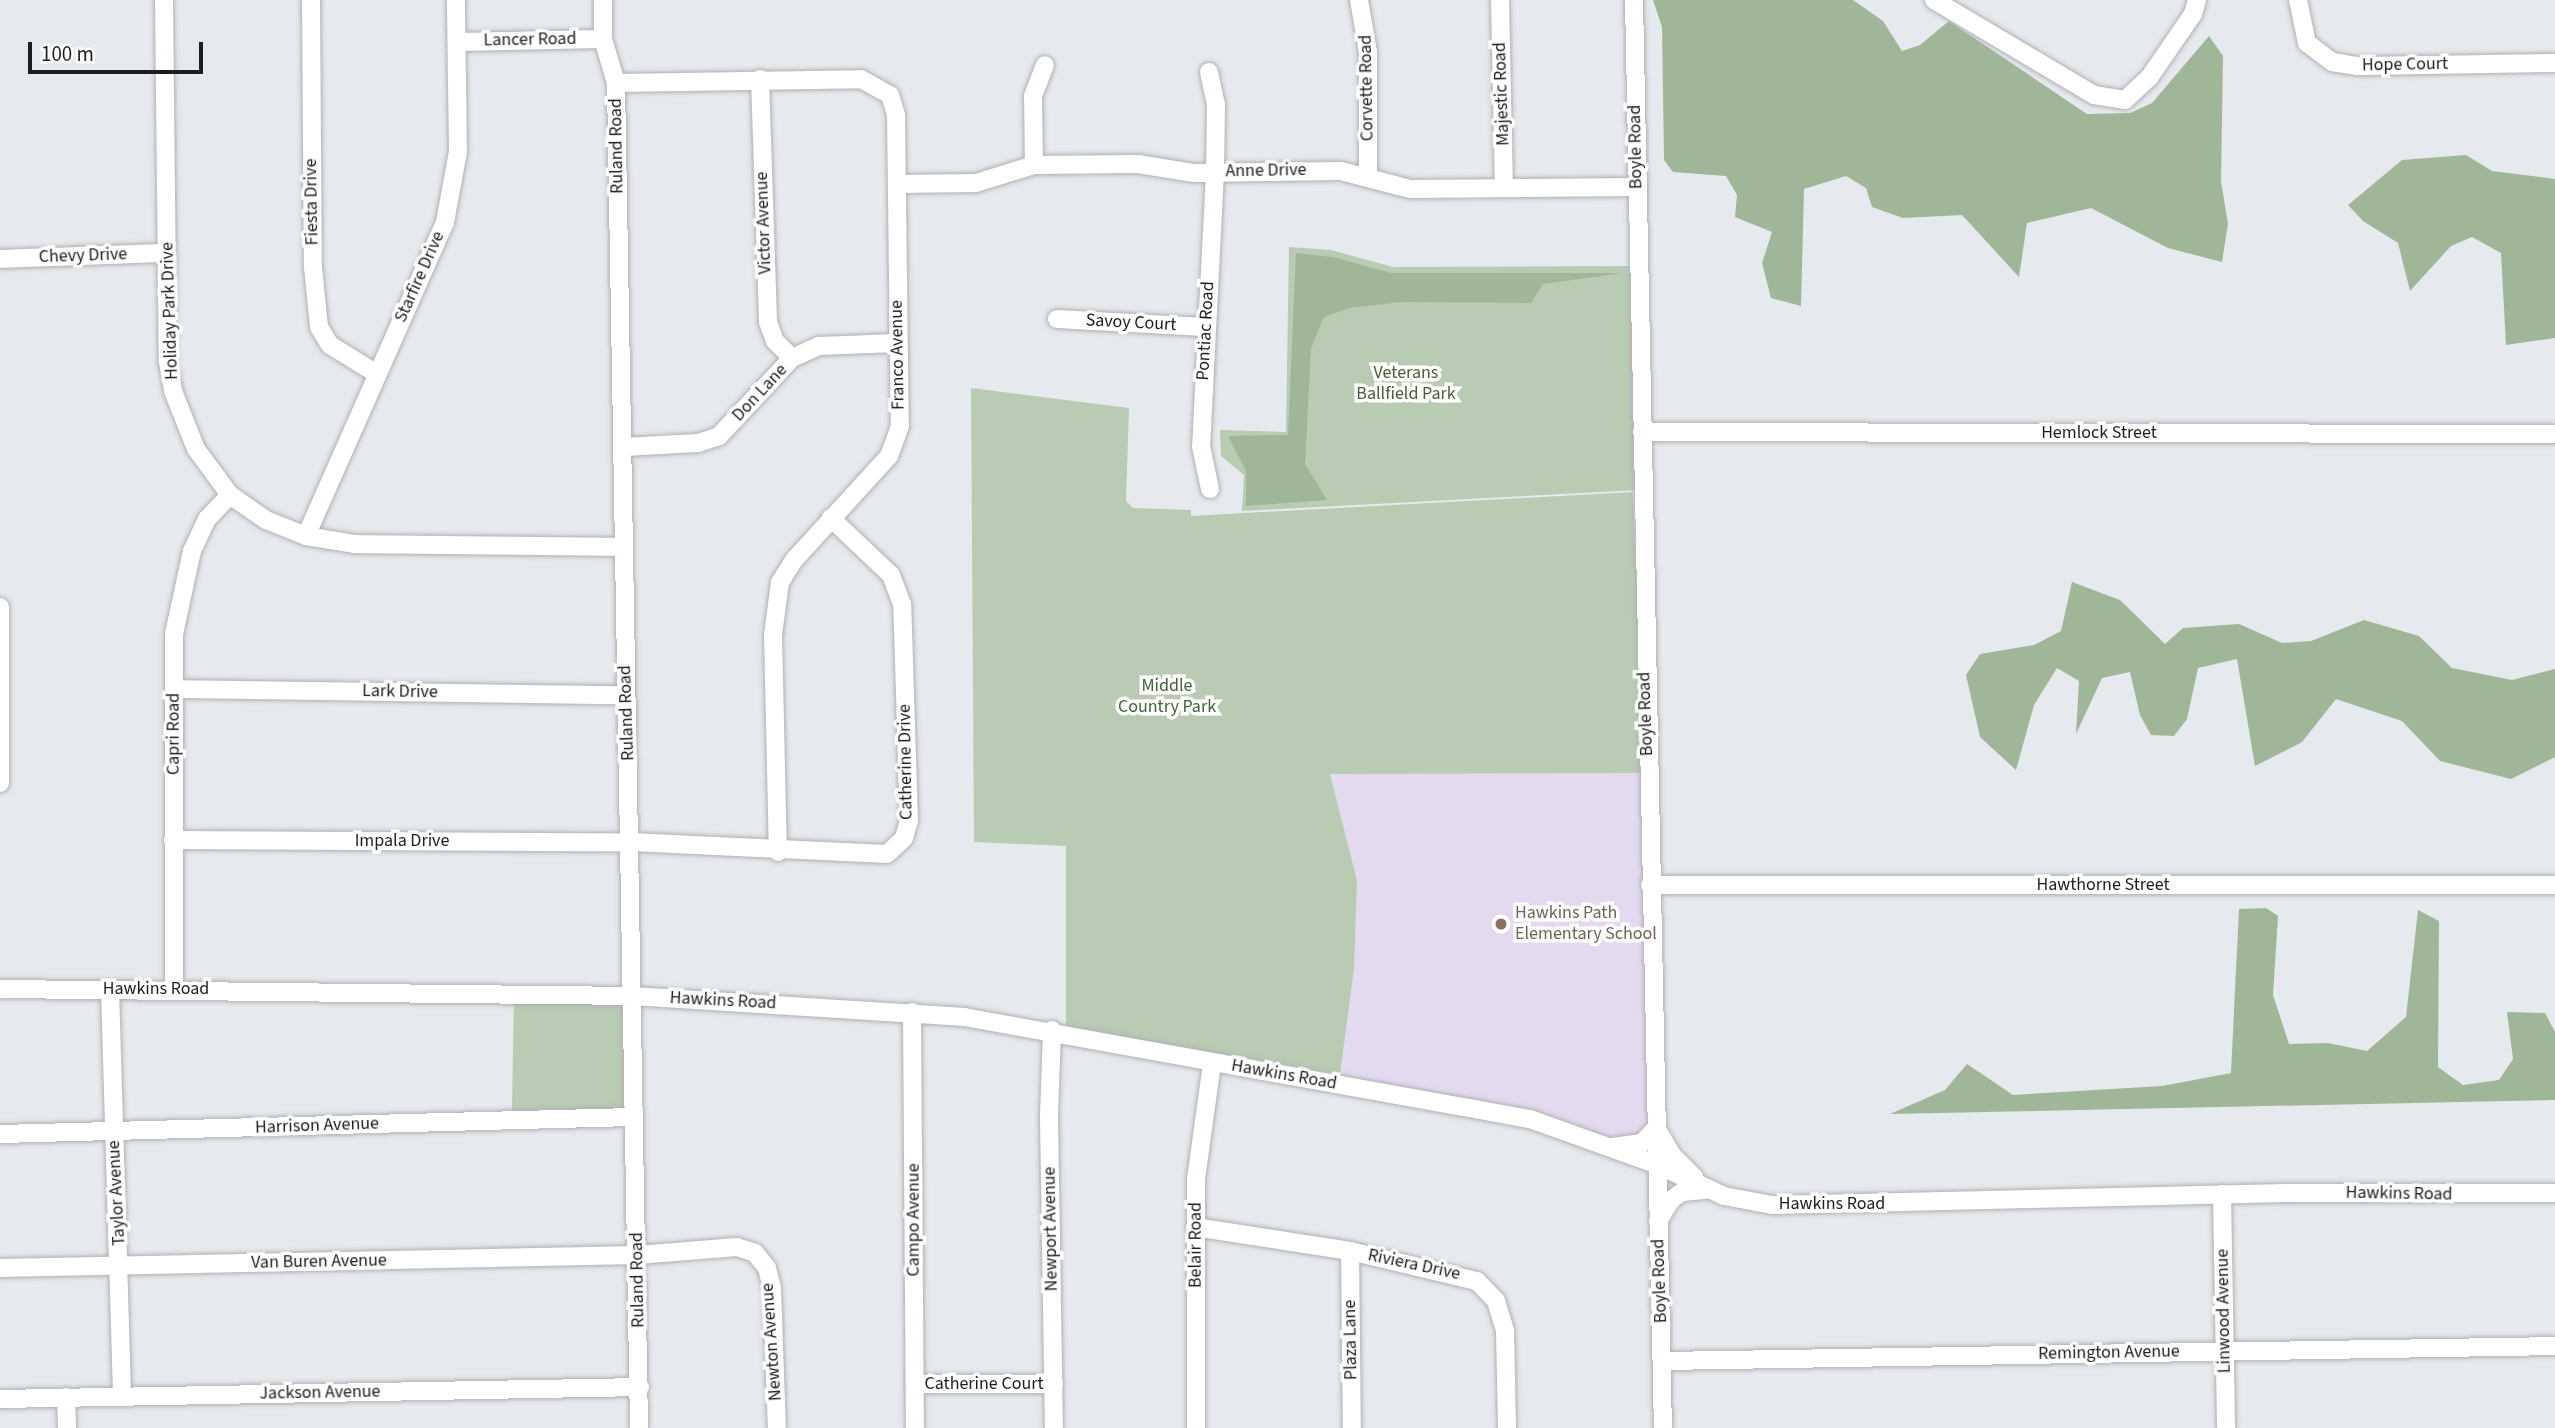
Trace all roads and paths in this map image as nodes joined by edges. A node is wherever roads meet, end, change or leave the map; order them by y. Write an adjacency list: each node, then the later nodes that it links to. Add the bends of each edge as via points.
1 (164, 0): 24 (street, Holiday Park Drive)
2 (311, 0): 30 (street, Fiesta Drive, via 313,267 319,327 330,345)
3 (456, 0): 12 (street, Starfire Drive)
4 (603, 0): 11 (street, Ruland Road)
5 (1359, 0): 20 (street, Corvette Road, via 1366,16 1368,52)
6 (1500, 0): 22 (street, Majestic Road)
7 (1634, 0): 23 (street, Boyle Road)
8 (1934, 0): 9 (street, via 2094,95 2125,100 2149,78 2193,14)
9 (2197, 0)
10 (2298, 0): 13 (street, Hope Court, via 2307,43 2332,62 2358,66)
11 (603, 38): 12 (street, Lancer Road); 17 (street, Ruland Road)
12 (457, 42): 30 (street, Starfire Drive, via 458,152 444,222)
13 (2555, 63)
14 (1045, 65): 18 (street, via 1033,96)
15 (1209, 72): 19 (street, Pontiac Road, via 1216,104)
16 (760, 79): 17 (street, Franco Avenue); 21 (street, Franco Avenue, via 861,79 877,84 890,95 896,115); 29 (street, Victor Avenue, via 768,322 775,341)
17 (616, 83): 33 (street, Ruland Road)
18 (1034, 165): 19 (street, Anne Drive, via 1138,164); 21 (street, Anne Drive, via 976,183)
19 (1215, 172): 20 (street, Anne Drive, via 1325,170); 27 (street, Pontiac Road)
20 (1368, 178): 22 (street, Anne Drive, via 1410,189)
21 (897, 184): 28 (street, Franco Avenue)
22 (1504, 187): 23 (street, Anne Drive)
23 (1637, 187): 31 (street, Boyle Road)
24 (166, 253): 25 (street, Chevy Drive); 35 (street, Holiday Park Drive, via 168,362 173,391 196,449)
25 (0, 259)
26 (1056, 319): 27 (street, Savoy Court)
27 (1205, 327): 34 (street, Pontiac Road, via 1201,446)
28 (897, 343): 29 (street, Don Lane, via 845,342 819,346); 36 (street, Franco Avenue, via 900,426 896,442 889,456)
29 (792, 358): 33 (street, Don Lane, via 719,436 698,443)
30 (377, 374): 37 (street, Starfire Drive)
31 (1642, 432): 32 (street, Hemlock Street); 46 (street, Boyle Road)
32 (2555, 434)
33 (624, 447): 38 (street, Ruland Road)
34 (1210, 489)
35 (230, 495): 37 (street, Holiday Park Drive, via 266,520); 40 (street, Capri Road, via 208,519 183,577 174,634)
36 (831, 518): 45 (street, Franco Avenue, via 780,582 774,615); 45 (street, Catherine Drive, via 899,588 909,821 904,838 887,854)
37 (306, 537): 38 (street, Holiday Park Drive, via 355,544)
38 (624, 547): 41 (street, Ruland Road)
39 (0, 607): 42 (street)
40 (174, 690): 41 (street, Lark Drive); 43 (street, Capri Road)
41 (626, 695): 44 (street, Ruland Road)
42 (0, 783)
43 (173, 840): 44 (street, Impala Drive); 50 (street, Capri Road)
44 (631, 842): 45 (street, Catherine Drive); 51 (street, Ruland Road)
45 (778, 852)
46 (1650, 885): 47 (street, Hawthorne Street); 56 (street, Boyle Road)
47 (2555, 885)
48 (0, 989): 49 (street, Hawkins Road)
49 (110, 989): 50 (street, Hawkins Road); 57 (street, Taylor Avenue)
50 (174, 989): 51 (street, Hawkins Road)
51 (634, 996): 52 (street, Hawkins Road); 55 (street, Ruland Road)
52 (912, 1012): 53 (street, Hawkins Road); 73 (street, Campo Avenue)
53 (1052, 1030): 54 (street, Hawkins Road); 74 (street, Newport Avenue)
54 (1212, 1063): 59 (street, Hawkins Road, via 1530,1119); 65 (street, Belair Road, via 1196,1179)
55 (634, 1117): 57 (street, Harrison Avenue); 67 (street, Ruland Road)
56 (1656, 1128): 59 (street, via 1642,1143); 60 (street, Boyle Road); 61 (street, via 1673,1156)
57 (114, 1131): 58 (street, Harrison Avenue); 68 (street, Taylor Avenue)
58 (0, 1134)
59 (1608, 1147): 60 (street, Hawkins Road)
60 (1656, 1164): 61 (street, Hawkins Road); 64 (street, Boyle Road)
61 (1710, 1190): 63 (street, Hawkins Road, via 1772,1205); 64 (street, via 1682,1192)
62 (2555, 1193): 63 (street, Hawkins Road)
63 (2222, 1194): 71 (street, Linwood Avenue)
64 (1658, 1221): 72 (street, Boyle Road)
65 (1195, 1227): 66 (street, Riviera Drive); 84 (street, Belair Road)
66 (1350, 1251): 85 (street, Plaza Lane); 86 (street, Riviera Drive, via 1465,1275 1488,1290 1505,1331)
67 (638, 1255): 68 (street, Van Buren Avenue); 75 (street, Ruland Road); 81 (street, Newton Avenue, via 705,1247 737,1247 755,1253 767,1268 772,1288)
68 (121, 1266): 69 (street, Van Buren Avenue); 76 (street, Taylor Avenue)
69 (0, 1268)
70 (2555, 1346): 71 (street, Remington Avenue)
71 (2225, 1351): 72 (street, Remington Avenue); 88 (street, Linwood Avenue)
72 (1664, 1361): 87 (street, Boyle Road)
73 (915, 1384): 74 (street, Catherine Court); 82 (street, Campo Avenue)
74 (1054, 1384): 83 (street, Newport Avenue)
75 (640, 1387): 76 (street, Jackson Avenue); 80 (street, Ruland Road)
76 (122, 1397): 77 (street, Jackson Avenue)
77 (66, 1398): 78 (street, Jackson Avenue); 79 (street)
78 (0, 1399)
79 (67, 1428)
80 (639, 1428)
81 (777, 1428)
82 (915, 1428)
83 (1054, 1428)
84 (1196, 1428)
85 (1352, 1428)
86 (1507, 1428)
87 (1663, 1428)
88 (2226, 1428)

